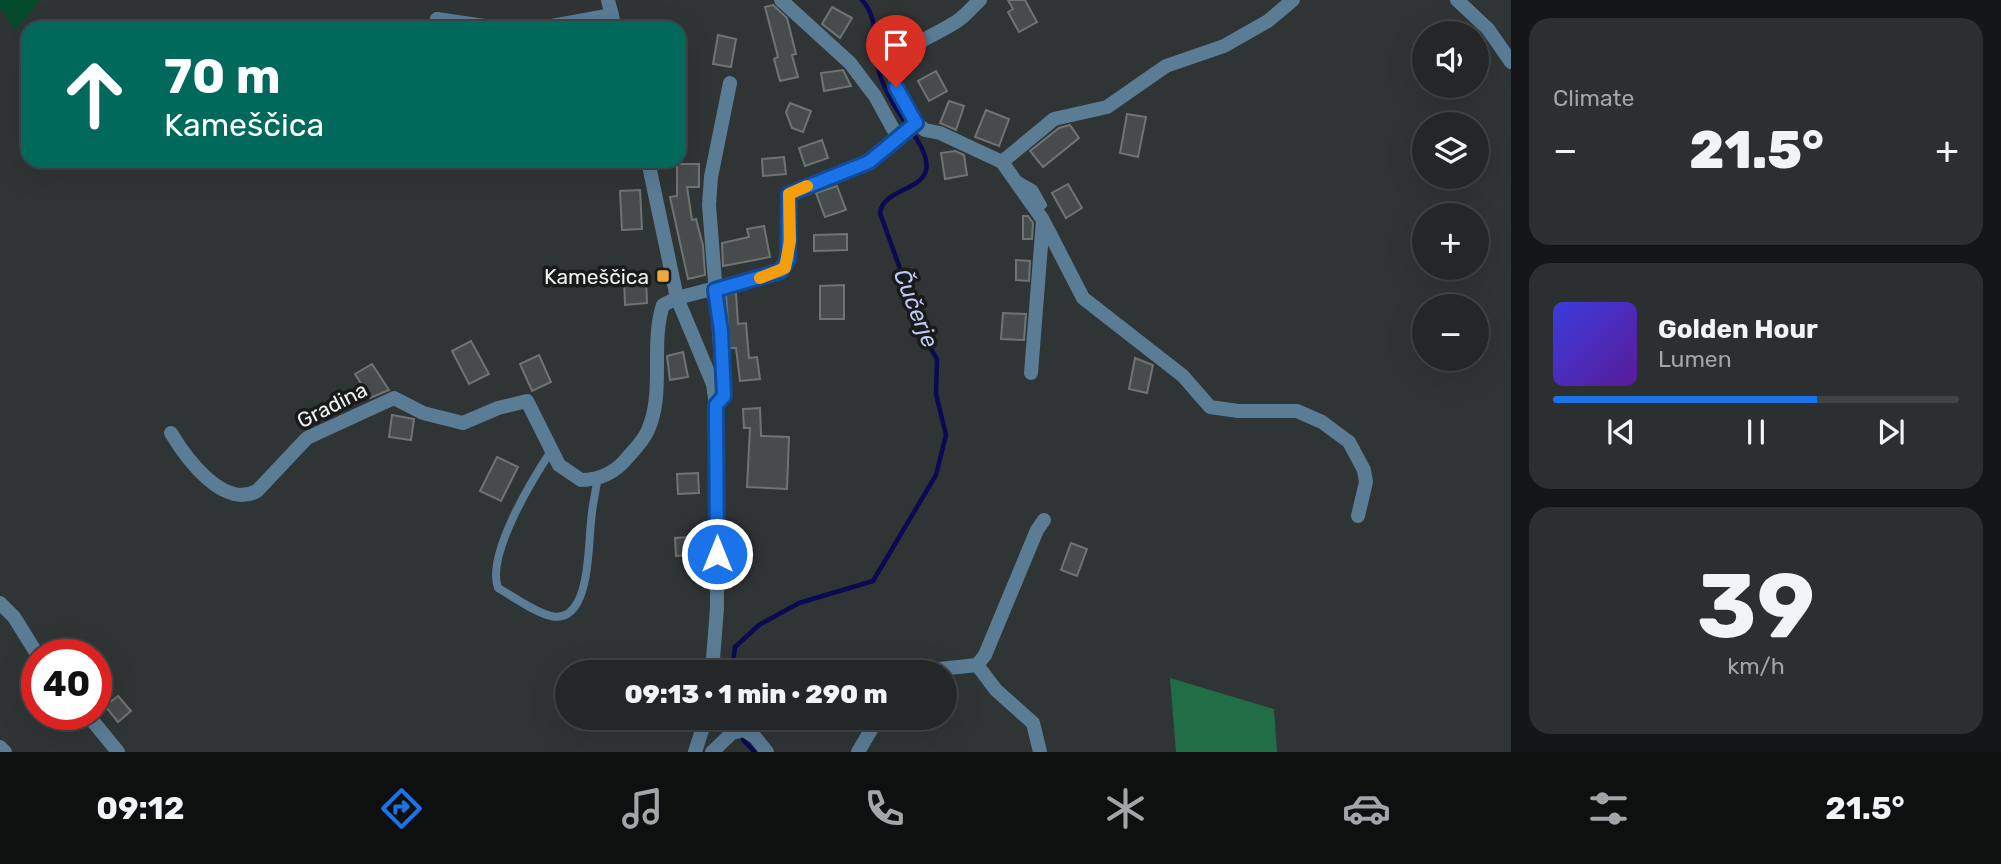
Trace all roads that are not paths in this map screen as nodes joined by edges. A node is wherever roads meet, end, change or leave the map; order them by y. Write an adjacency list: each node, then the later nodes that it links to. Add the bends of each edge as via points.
1 (781, 0): 11 (street, via 850,62)
2 (980, 0): 11 (street, via 960,19 915,44 898,60 896,87)
3 (1293, 0): 12 (street, via 1268,21 1224,46 1166,66 1107,107 1054,119)
4 (1457, 0): 9 (street, via 1488,29)
5 (612, 14): 8 (street)
6 (437, 19): 7 (street)
7 (451, 21)
8 (576, 21)
9 (1511, 62)
10 (730, 83): 15 (street, via 711,177)
11 (908, 129): 12 (street, via 940,133); 15 (street, via 869,162 789,194 788,259 781,271)
12 (1002, 162): 14 (street)
13 (649, 168): 16 (street)
14 (1043, 212): 17 (street); 22 (street, via 1083,298 1183,376 1210,407 1297,411 1349,442 1366,482)
15 (715, 290): 16 (street); 18 (street, via 724,396)
16 (677, 298): 18 (street, via 713,384); 21 (street, via 663,305 657,322 654,404 648,430 623,463)
17 (1031, 373)
18 (716, 405): 26 (street)
19 (172, 433): 20 (street, Gradina, via 203,476 248,496 307,438 394,398 423,413 463,423 527,401)
20 (551, 451): 21 (street, Gradina, via 571,476); 21 (lane, via 510,521 494,575 498,588 550,616 572,610 581,592 589,566)
21 (598, 478)
22 (1358, 516)
23 (1044, 520): 27 (street)
24 (0, 603): 25 (street)
25 (28, 639)
26 (713, 660)
27 (977, 665): 28 (street); 39 (street, via 996,690 1033,723)
28 (957, 667)
29 (100, 730): 34 (street)
30 (702, 730): 35 (street)
31 (871, 730): 38 (street)
32 (0, 747): 33 (street)
33 (5, 752)
34 (118, 752)
35 (695, 752)
36 (712, 752): 37 (street, via 732,733 744,730)
37 (767, 752)
38 (858, 752)
39 (1040, 752)

